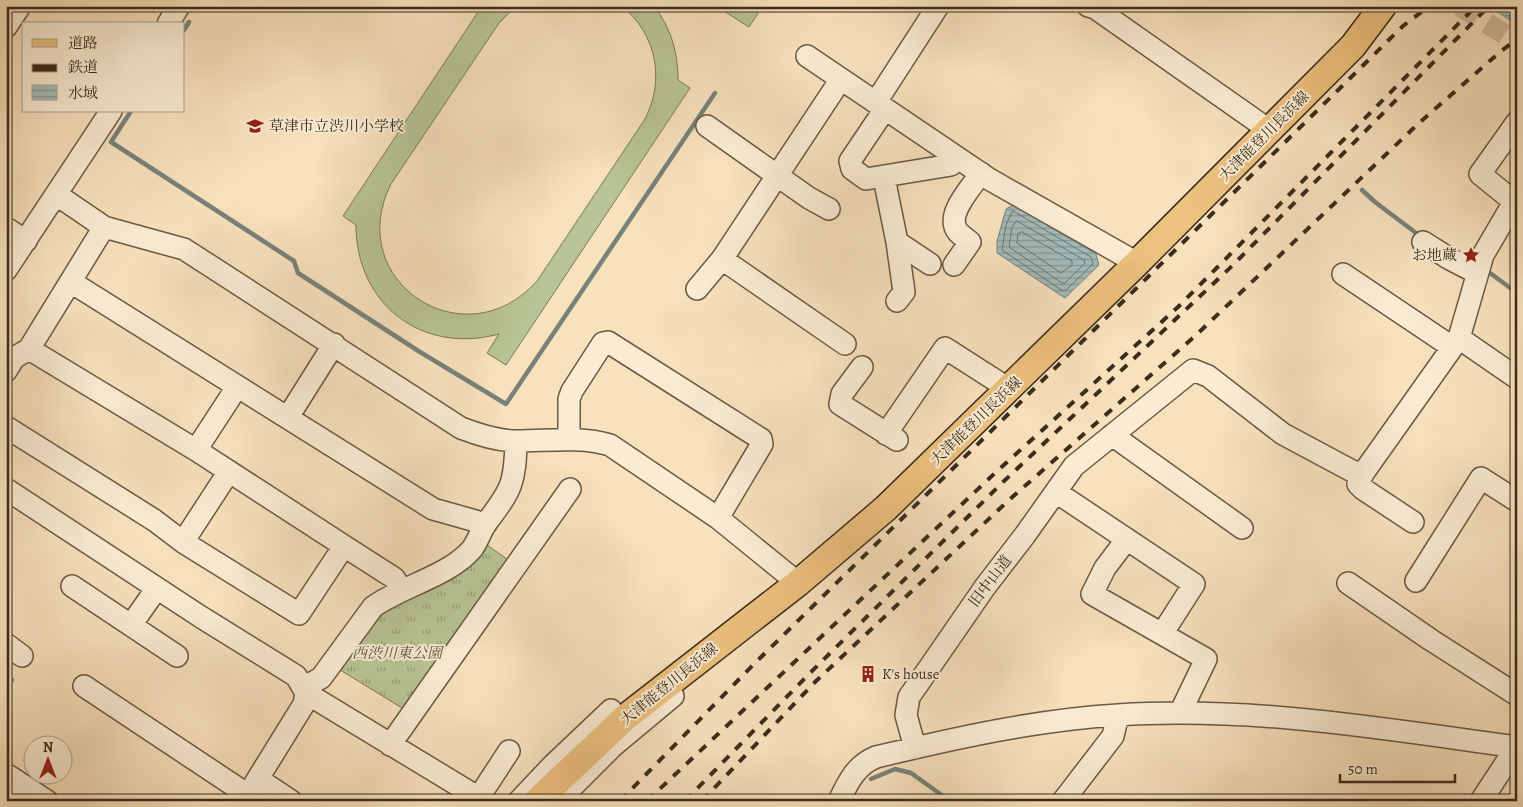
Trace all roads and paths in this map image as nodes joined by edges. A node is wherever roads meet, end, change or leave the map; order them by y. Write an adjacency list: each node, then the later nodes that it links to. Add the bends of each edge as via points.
1 (20, 6): 7 (street)
2 (179, 6): 6 (street)
3 (938, 6): 10 (street)
4 (1088, 6): 14 (street)
5 (1383, 6): 14 (main road, 大津能登川長浜線, via 1353,46)
6 (169, 22)
7 (6, 27)
8 (806, 56): 9 (street)
9 (841, 79): 10 (street); 16 (street)
10 (880, 105): 15 (street); 18 (street, via 850,166 866,179)
11 (110, 112): 19 (street)
12 (1517, 122): 20 (street, via 1480,174)
13 (707, 126): 16 (street)
14 (1269, 130): 28 (main road, 大津能登川長浜線)
15 (957, 158): 17 (street); 18 (street, via 951,165)
16 (777, 174): 21 (street); 27 (street)
17 (981, 174): 28 (street); 30 (street, via 958,207 954,219 957,230 970,242)
18 (884, 178): 25 (street)
19 (57, 195): 22 (street); 24 (street)
20 (1515, 203): 32 (street, via 1483,255)
21 (829, 209)
22 (104, 227): 34 (street); 38 (street, via 184,248)
23 (6, 228): 24 (street)
24 (26, 241): 31 (street)
25 (896, 242): 29 (street); 36 (street, via 904,292)
26 (1423, 242): 32 (street)
27 (722, 259): 35 (street); 39 (street)
28 (1137, 263): 45 (main road, 大津能登川長浜線)
29 (930, 264)
30 (954, 265)
31 (6, 270)
32 (1477, 273): 37 (street, via 1476,287)
33 (1343, 274): 37 (street)
34 (71, 282): 40 (street); 44 (street)
35 (697, 289)
36 (897, 301)
37 (1456, 342): 43 (street); 52 (street)
38 (334, 344): 46 (street); 50 (street, via 461,428 488,438)
39 (845, 344)
40 (29, 348): 42 (street, via 14,358); 51 (street)
41 (862, 367): 45 (street, via 842,394 840,404 892,437 945,348)
42 (6, 371)
43 (1517, 378)
44 (237, 388): 46 (street); 51 (street)
45 (1008, 389): 66 (main road, 大津能登川長浜線, via 886,508)
46 (288, 417): 60 (street, via 433,509)
47 (6, 427): 63 (street, via 154,520)
48 (1112, 435): 52 (street, 旧中山道, via 1192,370 1208,376 1283,434 1336,464 1354,472); 56 (street, 旧中山道, via 1074,466); 61 (street)
49 (569, 439): 50 (street); 58 (street, via 596,441 610,446); 58 (street, via 572,391 603,343 608,342 761,439 762,444)
50 (516, 441): 60 (street, via 511,486 505,500)
51 (196, 450): 53 (street)
52 (1364, 472): 59 (street, via 1358,484)
53 (228, 473): 63 (street); 64 (street)
54 (6, 489): 69 (street)
55 (570, 489): 81 (street)
56 (1056, 492): 62 (street); 83 (street, 旧中山道, via 909,697 906,715)
57 (1517, 501): 65 (street, via 1481,478)
58 (718, 518): 66 (street)
59 (1412, 522)
60 (486, 524): 70 (street, via 472,548 459,561)
61 (1242, 528)
62 (1127, 539): 72 (street, via 1194,584); 72 (street, via 1105,568 1092,594)
63 (183, 542): 64 (street, via 299,614)
64 (344, 546): 70 (street, via 394,578)
65 (1416, 581)
66 (798, 583): 74 (main road, 大津能登川長浜線)
67 (1348, 583): 77 (street)
68 (72, 586): 71 (street)
69 (157, 588): 71 (street); 76 (street, via 296,676)
70 (402, 590): 76 (street, via 373,607 321,678)
71 (131, 625): 73 (street)
72 (1162, 634): 79 (street, via 1206,659)
73 (177, 656)
74 (694, 663): 93 (main road, 大津能登川長浜線, via 626,717); 94 (street, via 686,685 613,746)
75 (84, 686): 86 (street)
76 (305, 690): 81 (street); 86 (street, via 304,704)
77 (1517, 695)
78 (611, 710): 92 (street, via 540,777)
79 (1180, 713): 80 (street); 82 (street, via 1242,714 1312,721)
80 (1118, 715): 83 (street, via 1019,725); 96 (street, via 1113,736)
81 (390, 745): 88 (street)
82 (1517, 747): 97 (street)
83 (915, 748): 95 (street, via 864,762 855,770)
84 (509, 751): 88 (street)
85 (6, 774): 90 (street)
86 (250, 791): 91 (street)
87 (6, 793): 89 (street)
88 (482, 799)
89 (18, 801)
90 (47, 801)
91 (291, 801)
92 (520, 801)
93 (537, 801)
94 (558, 801)
95 (839, 801)
96 (1063, 801)
97 (1482, 801)

